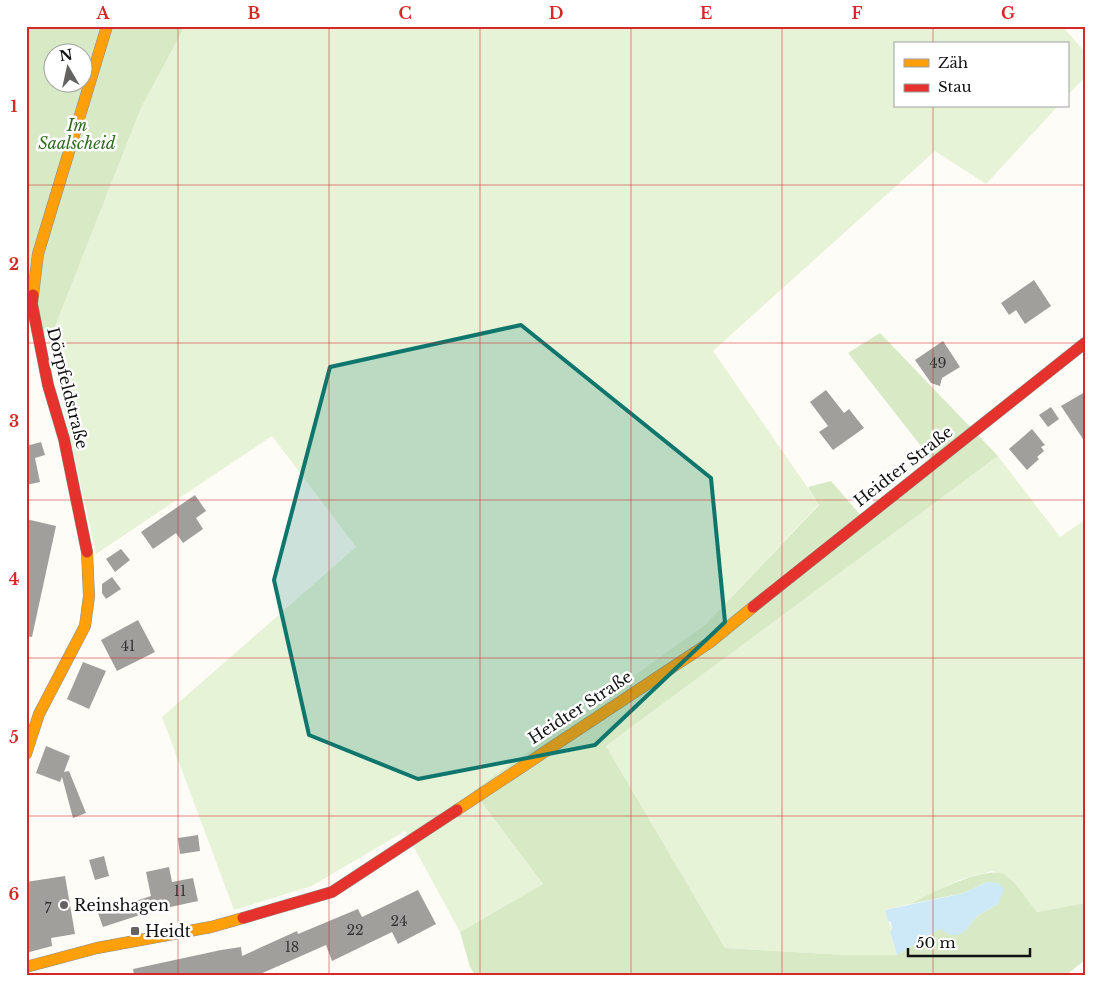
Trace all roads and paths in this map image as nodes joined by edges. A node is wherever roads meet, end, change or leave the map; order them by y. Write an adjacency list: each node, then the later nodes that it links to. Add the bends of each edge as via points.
1 (107, 26): 3 (street, Dörpfeldstraße, via 38,254 32,304 48,385 68,455 87,543 89,596 85,626 38,714)
2 (1085, 343): 4 (street, Heidter Straße, via 709,643 332,892 211,927 97,948)
3 (26, 754)
4 (26, 966)

